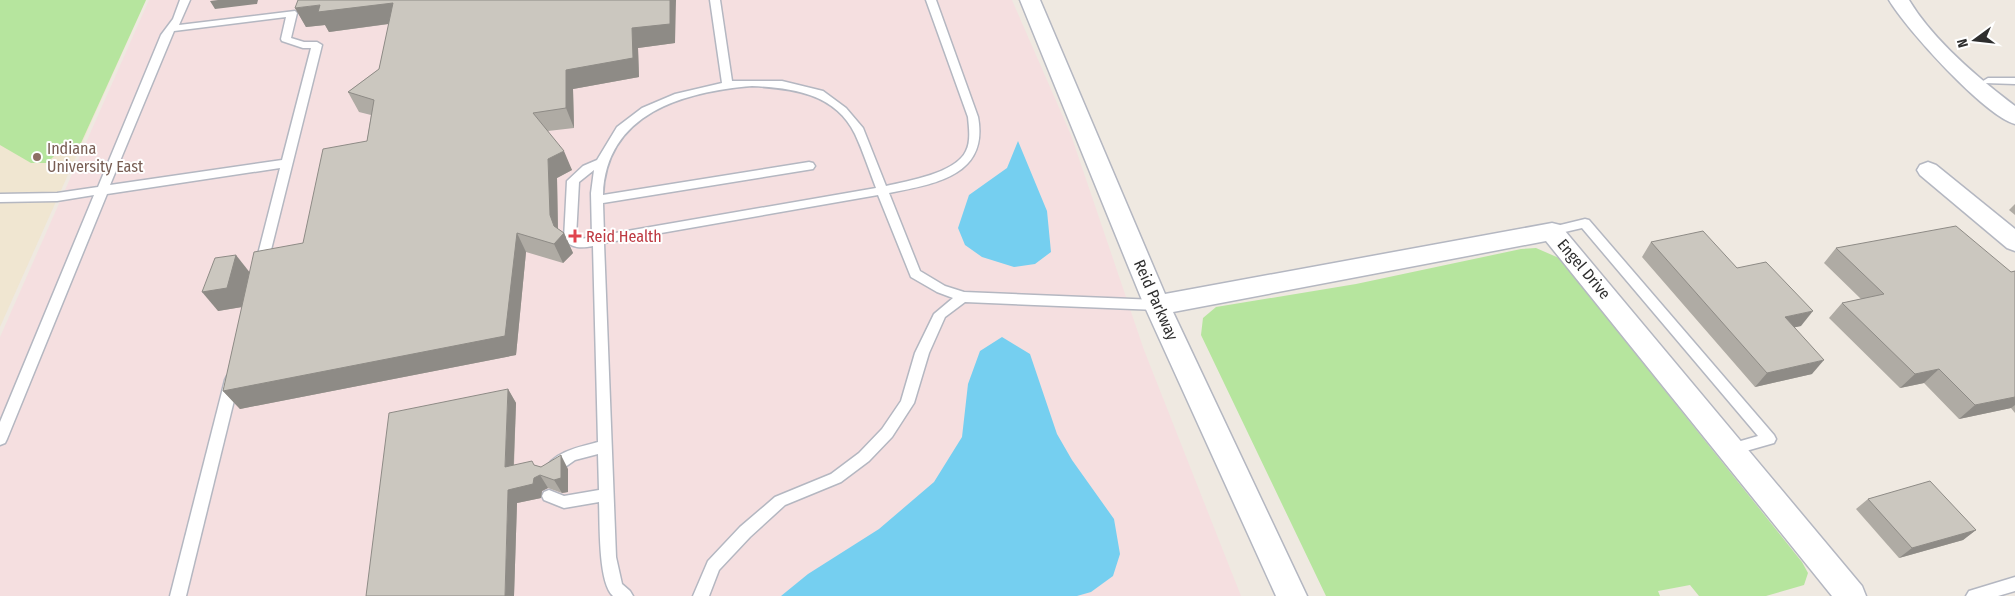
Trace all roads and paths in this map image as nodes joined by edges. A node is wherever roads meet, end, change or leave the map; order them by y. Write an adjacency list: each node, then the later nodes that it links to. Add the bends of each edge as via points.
1 (184, 0): 6 (lane, via 178,19)
2 (715, 0): 10 (lane)
3 (930, 0): 17 (lane, via 973,117 974,147 964,162 949,173)
4 (1030, 0): 26 (street, Reid Parkway)
5 (1899, 0): 7 (street, via 1905,12)
6 (170, 29): 13 (lane, via 292,13 286,39 303,45 317,45); 18 (lane)
7 (1943, 53): 8 (street); 12 (street, via 1993,101)
8 (1988, 81): 9 (lane); 11 (street)
9 (2015, 82)
10 (727, 85): 14 (lane, via 679,96 646,110 621,130); 17 (lane, via 782,84 819,93 842,110 858,131)
11 (2015, 99)
12 (2015, 117)
13 (287, 163): 18 (lane); 24 (lane)
14 (601, 163): 20 (lane); 22 (lane, via 587,169 573,181 570,239 580,244)
15 (809, 166): 20 (lane)
16 (1928, 170): 23 (street)
17 (881, 190): 22 (lane); 25 (lane, via 915,274)
18 (101, 192): 19 (lane, via 57,198); 28 (lane)
19 (0, 198)
20 (598, 200): 22 (lane)
21 (1552, 231): 26 (street, Engel Drive); 30 (street, Engel Drive); 30 (lane, via 1585,223 1769,439)
22 (599, 240): 29 (lane)
23 (2015, 242)
24 (258, 279)
25 (963, 297): 26 (lane); 37 (lane, via 940,314 922,353 907,403 887,433 864,457 836,478 780,501 713,566)
26 (1157, 305): 38 (street, Reid Parkway)
27 (237, 364): 35 (lane)
28 (0, 439)
29 (605, 446): 31 (lane, via 570,455); 32 (lane)
30 (1732, 449): 39 (street, Engel Drive)
31 (548, 473)
32 (606, 495): 33 (lane, via 564,502); 36 (lane, via 608,557 615,588)
33 (549, 496)
34 (2015, 584): 40 (lane)
35 (178, 596)
36 (625, 596)
37 (701, 596)
38 (1292, 596)
39 (1851, 596)
40 (1974, 596)

